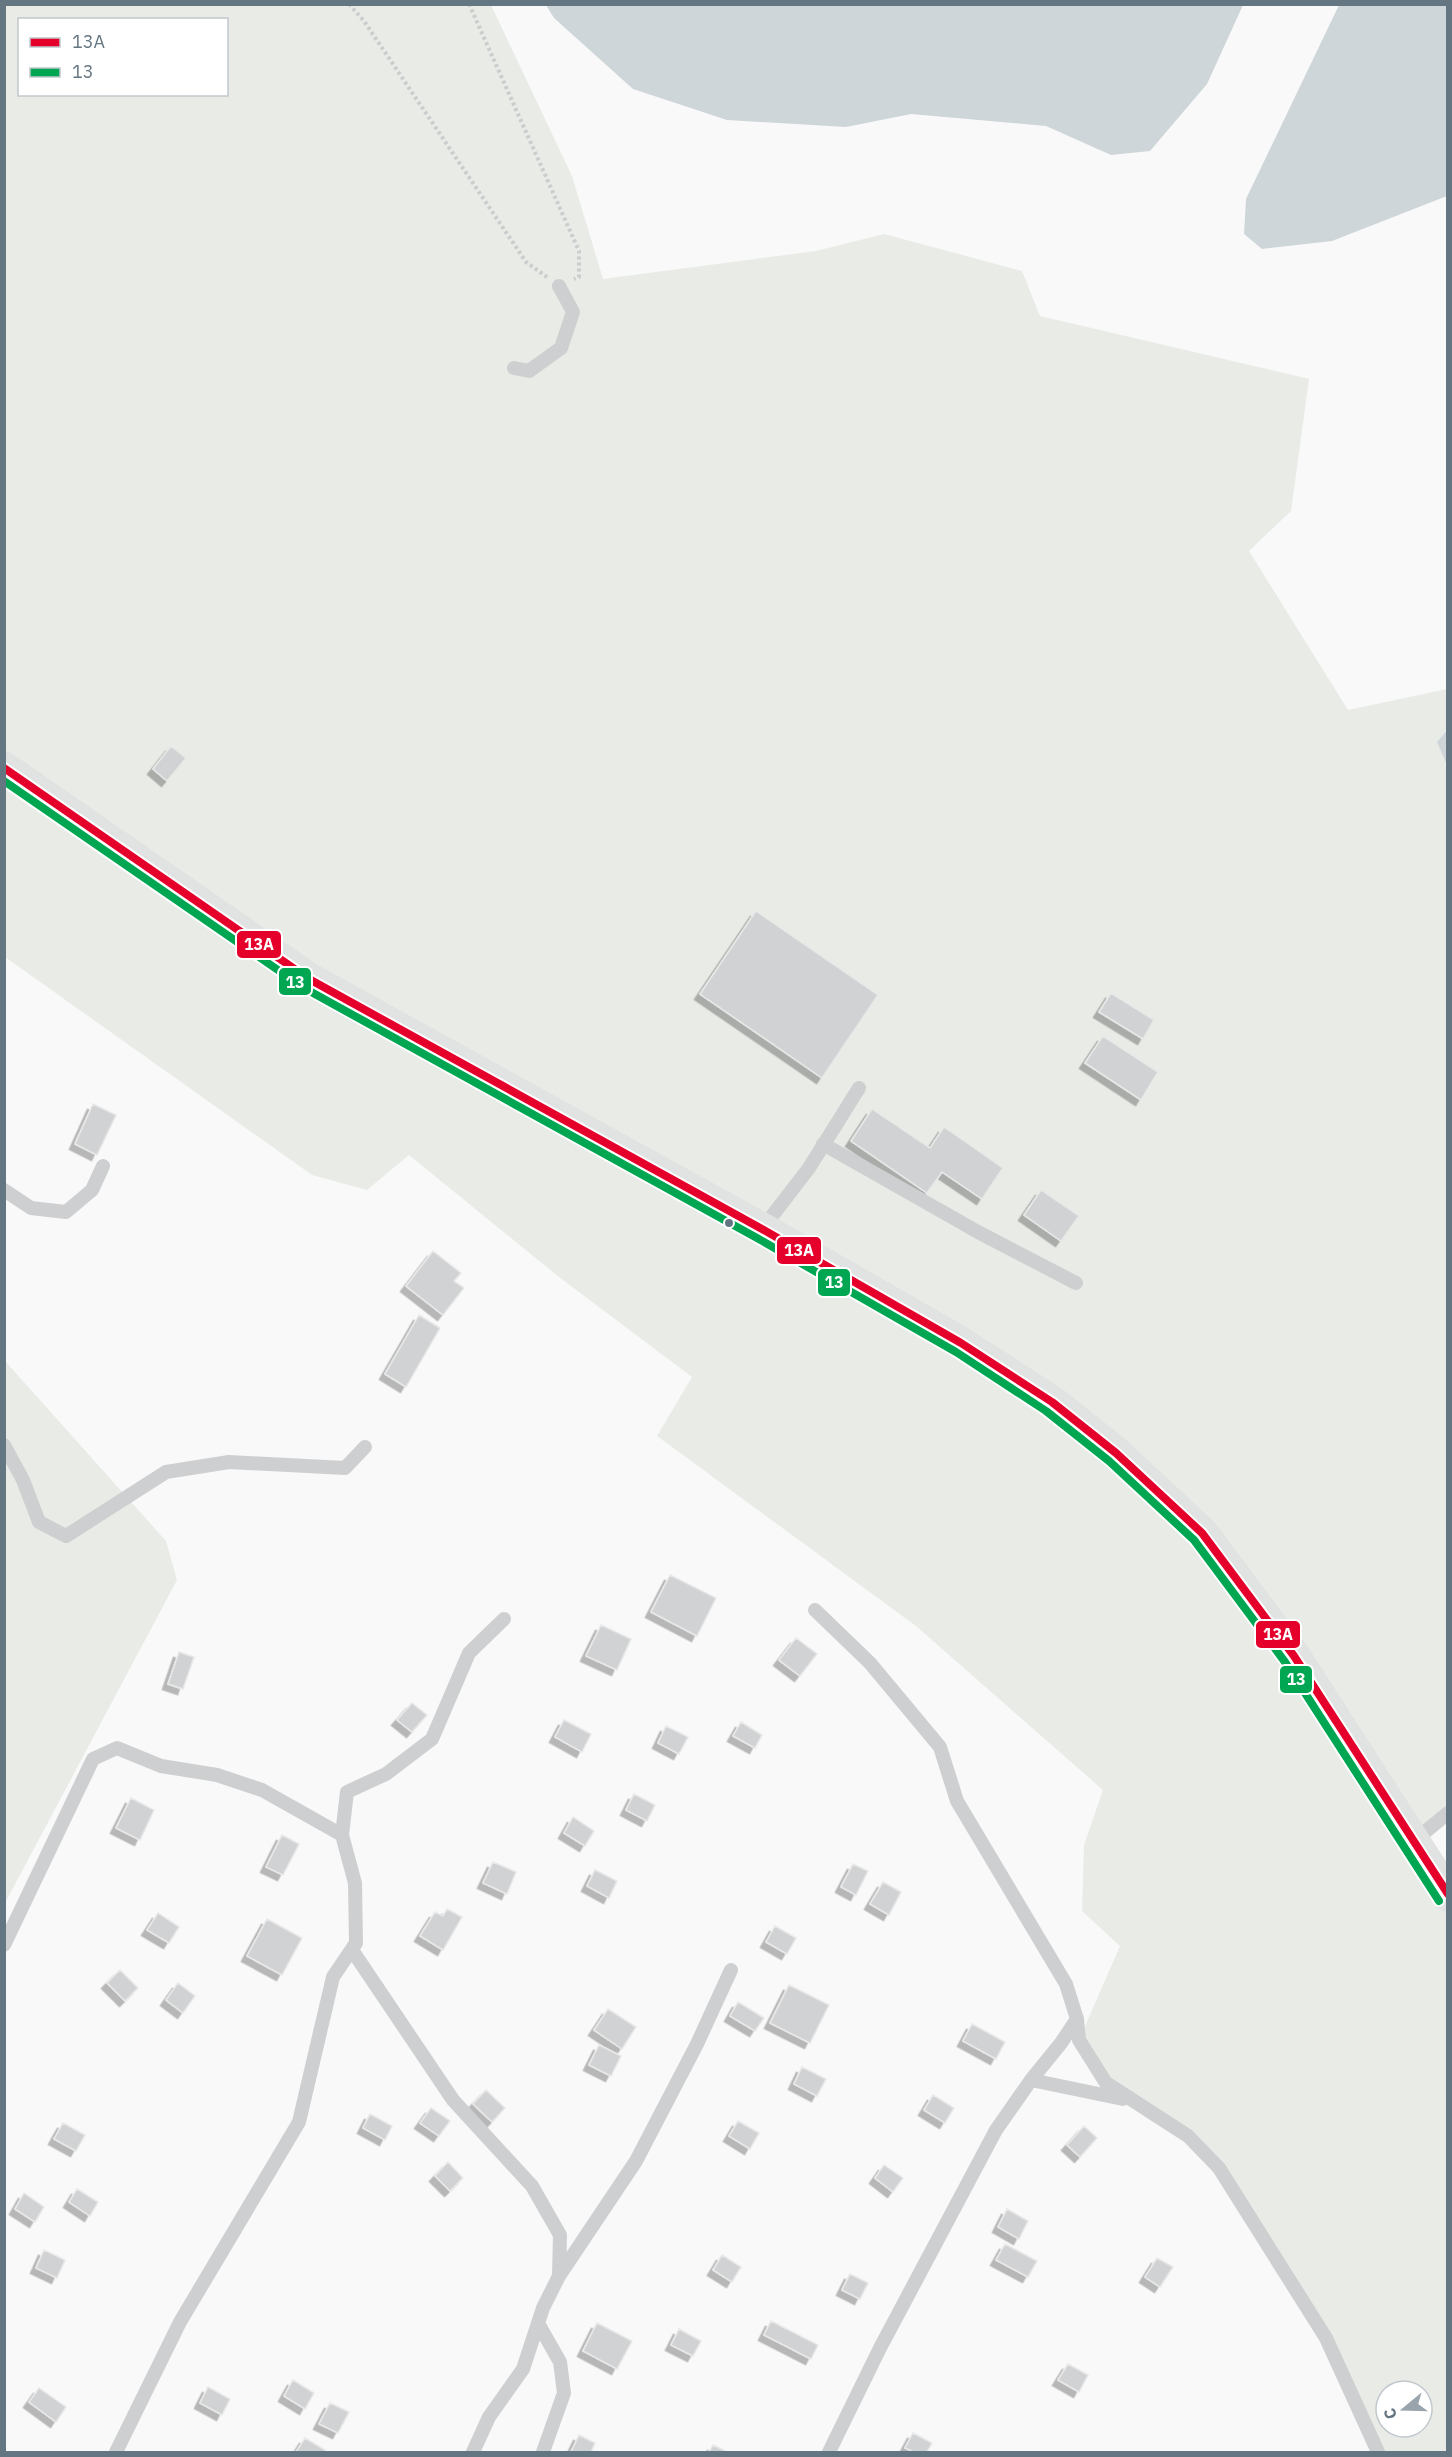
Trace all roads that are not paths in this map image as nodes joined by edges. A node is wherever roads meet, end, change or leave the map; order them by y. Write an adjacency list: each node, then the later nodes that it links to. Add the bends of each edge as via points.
1 (559, 286): 2 (lane, via 573,312 561,348 530,371)
2 (514, 368)
3 (4, 768): 8 (street, via 309,979)
4 (860, 1088): 5 (lane)
5 (823, 1144): 8 (lane); 9 (lane)
6 (103, 1166): 7 (lane, via 92,1190 66,1212 31,1208)
7 (4, 1190)
8 (762, 1228): 16 (street, via 1010,1373 1088,1430 1170,1501 1202,1533 1287,1647)
9 (1076, 1283)
10 (4, 1445): 11 (lane, via 39,1522 66,1536 166,1472 229,1462 345,1468)
11 (365, 1446)
12 (815, 1610): 21 (lane, via 870,1663 940,1747 957,1801 1066,1984)
13 (504, 1619): 15 (lane, via 469,1653 432,1739 386,1774 347,1792)
14 (1448, 1813): 16 (lane)
15 (342, 1835): 18 (lane, via 262,1790 217,1775 161,1766 117,1748 93,1759); 19 (lane, via 355,1883 356,1943)
16 (1413, 1842): 17 (street)
17 (1448, 1895)
18 (4, 1945)
19 (352, 1950): 24 (lane, via 453,2100 532,2186 560,2235); 26 (lane, via 333,1977 299,2122 180,2322)
20 (731, 1970): 24 (lane, via 698,2044 636,2161)
21 (1077, 2019): 22 (lane); 23 (lane, via 1079,2040 1106,2084)
22 (1031, 2080): 23 (lane); 29 (lane, via 996,2130 879,2348)
23 (1136, 2103): 30 (lane, via 1188,2136 1219,2168 1326,2338)
24 (559, 2276): 25 (lane)
25 (538, 2325): 27 (lane, via 523,2369 489,2417); 28 (lane, via 560,2362 564,2393)
26 (116, 2452)
27 (473, 2452)
28 (543, 2452)
29 (829, 2452)
30 (1378, 2452)

